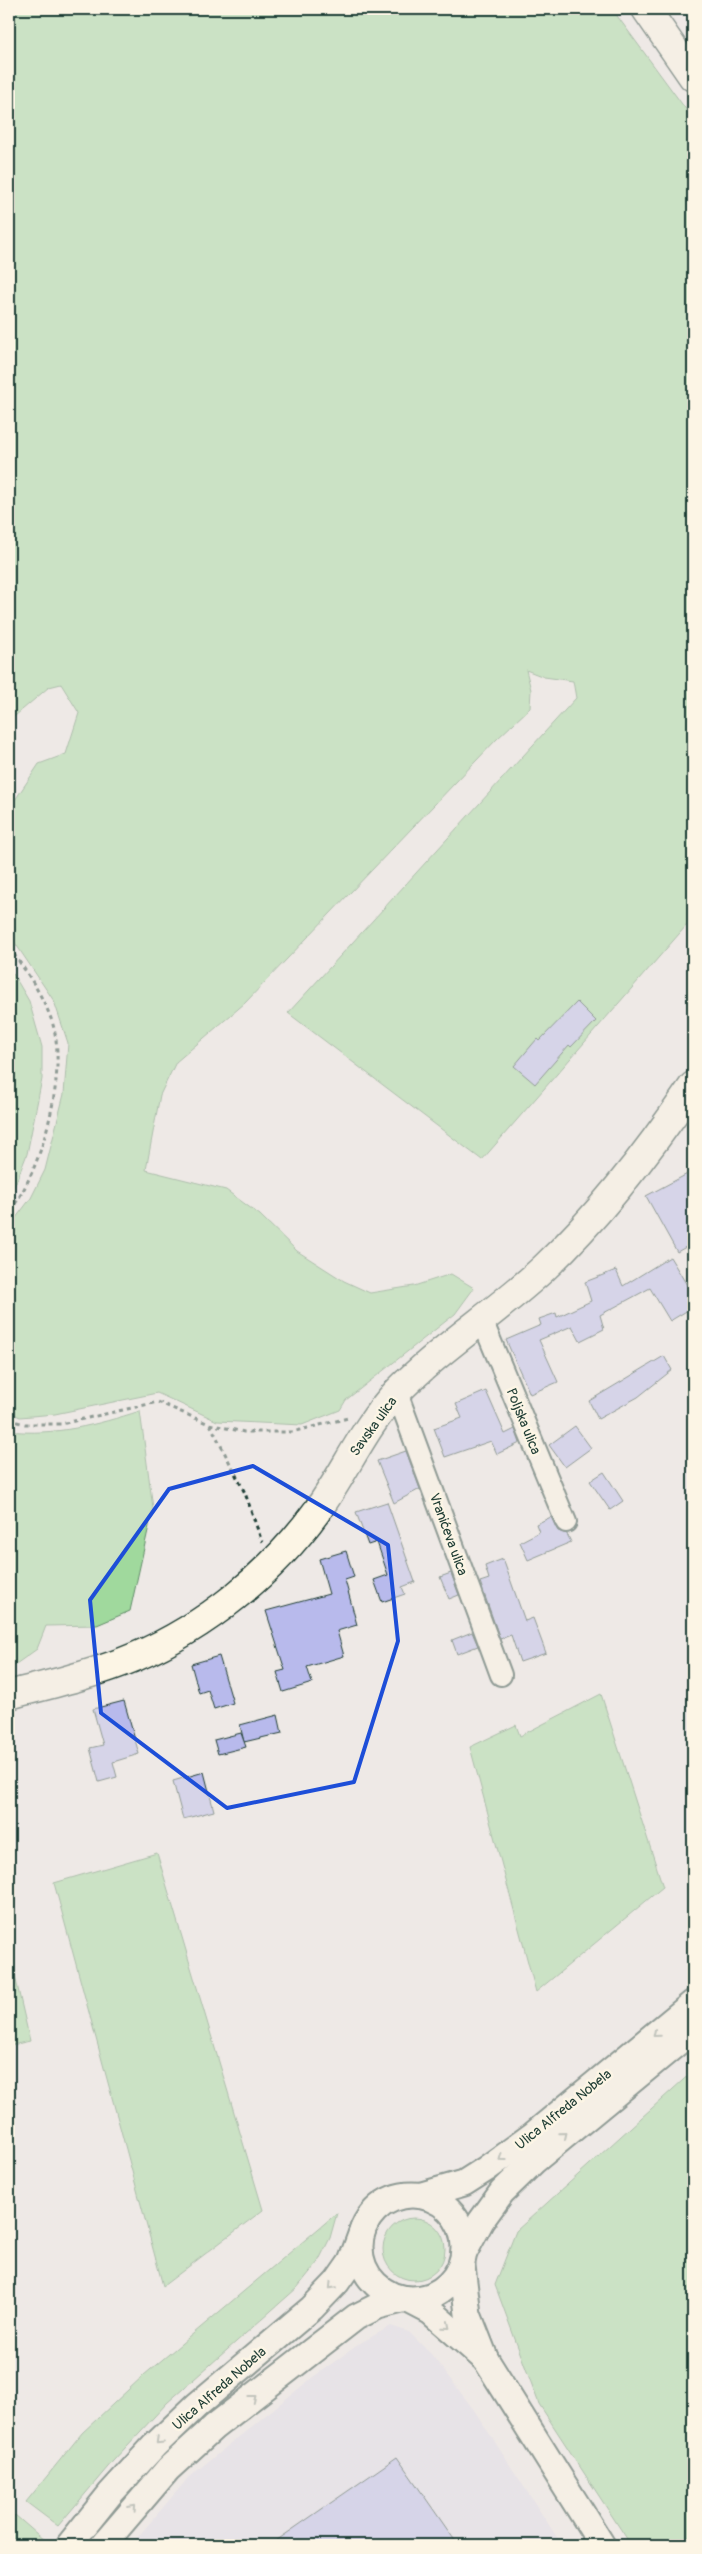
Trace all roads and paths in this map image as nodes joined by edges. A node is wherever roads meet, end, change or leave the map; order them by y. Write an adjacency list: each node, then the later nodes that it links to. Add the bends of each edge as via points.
1 (646, 9): 2 (main road)
2 (693, 77)
3 (9, 948): 5 (path, via 51,1017 57,1054 53,1105 39,1154 29,1182)
4 (693, 1086): 6 (main road, Savska ulica, via 656,1139 577,1235)
5 (9, 1212)
6 (482, 1320): 7 (main road, Savska ulica); 10 (street, Poljska ulica)
7 (390, 1401): 9 (path, via 292,1432 244,1432); 11 (main road, Savska ulica, via 319,1508); 12 (street, Vranićeva ulica)
8 (9, 1420): 9 (path, via 25,1424 61,1424 158,1402)
9 (210, 1424): 11 (path, via 245,1493)
10 (566, 1522)
11 (270, 1565): 13 (main road, Savska ulica, via 211,1613 168,1642 109,1667)
12 (500, 1676)
13 (9, 1695)
14 (693, 2003): 16 (street, Ulica Alfreda Nobela, one-way to 16, via 533,2135 486,2169 464,2183)
15 (693, 2030): 18 (street, Ulica Alfreda Nobela, one-way to 15, via 481,2221 502,2192 534,2161)
16 (422, 2195): 17 (street, via 407,2194 380,2205); 18 (street, via 449,2209 458,2221 464,2235)
17 (363, 2229): 19 (street, via 361,2252 368,2274 384,2291); 21 (street, Ulica Alfreda Nobela, one-way to 21, via 351,2262 337,2282 312,2308 197,2405 154,2446)
18 (463, 2258): 19 (street, via 453,2281 440,2292 424,2298); 20 (street, via 468,2314)
19 (406, 2299): 20 (street, one-way to 20, via 430,2312); 22 (street, Ulica Alfreda Nobela, one-way to 19, via 168,2469 214,2427 356,2317 378,2306)
20 (486, 2360): 23 (street)
21 (69, 2545)
22 (103, 2545)
23 (602, 2545)

